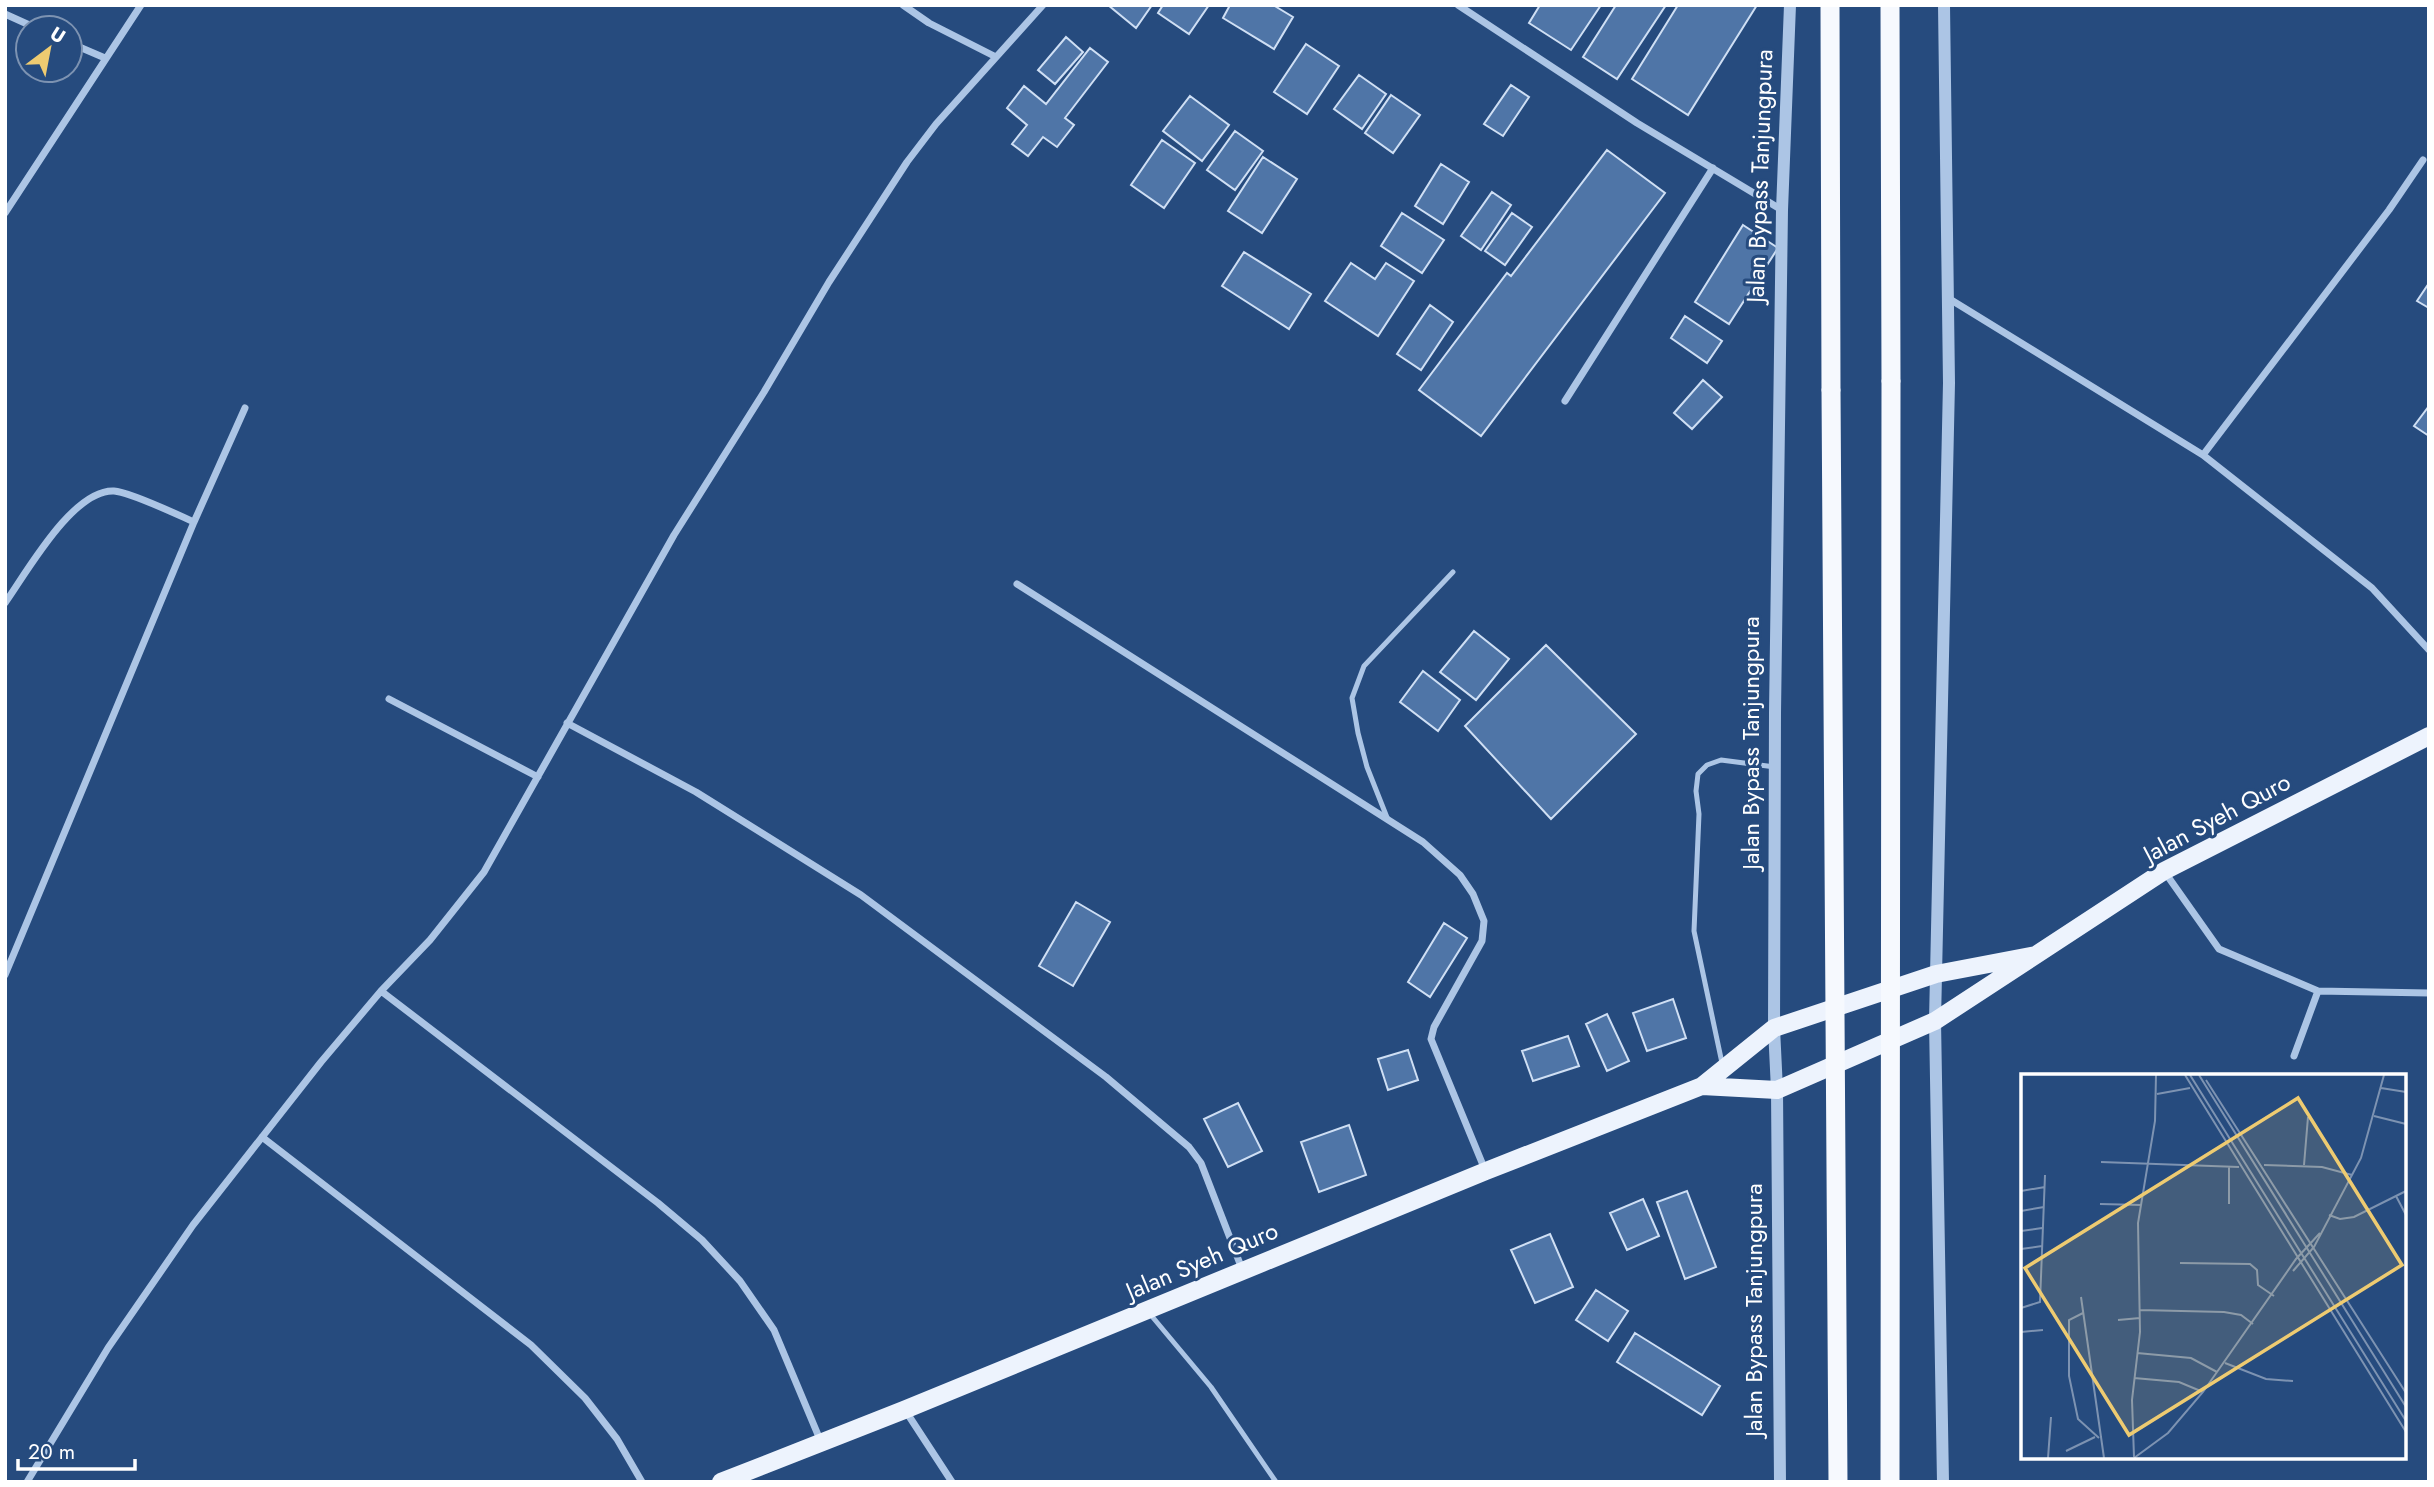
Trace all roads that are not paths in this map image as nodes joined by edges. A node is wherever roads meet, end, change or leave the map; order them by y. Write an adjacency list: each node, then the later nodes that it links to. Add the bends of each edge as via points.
1 (141, 5): 11 (street)
2 (903, 5): 10 (street)
3 (1044, 5): 10 (street)
4 (1458, 5): 13 (street)
5 (1790, 5): 14 (street, Jalan Bypass Tanjungpura)
6 (1830, 5): 56 (highway, bridge)
7 (1890, 5): 57 (highway, bridge)
8 (1944, 5): 16 (street)
9 (84, 49): 11 (street)
10 (996, 57): 26 (street, via 907,162 829,282 674,535)
11 (105, 58): 15 (street)
12 (2423, 160): 19 (street)
13 (1713, 168): 14 (street); 17 (street)
14 (1782, 210): 28 (street, Jalan Bypass Tanjungpura)
15 (5, 213)
16 (1948, 298): 19 (street); 33 (street)
17 (1565, 401)
18 (245, 408): 20 (street)
19 (2203, 455): 24 (street, via 2372,589)
20 (194, 522): 23 (street, via 117,491 100,491 74,508); 34 (street)
21 (1453, 572): 30 (lane, via 1364,666 1352,698 1367,767)
22 (1017, 584): 30 (street)
23 (5, 603)
24 (2429, 650)
25 (389, 699): 29 (street)
26 (567, 723): 29 (street); 46 (street, via 696,792 861,895 1106,1077 1202,1163)
27 (2429, 736): 31 (main road, Jalan Syeh Quro)
28 (1775, 767): 39 (street, Jalan Bypass Tanjungpura); 41 (lane, via 1721,760 1698,774 1694,931)
29 (538, 777): 35 (street, via 478,881)
30 (1388, 820): 45 (street, via 1423,842 1460,875 1484,921 1482,942 1431,1039)
31 (2164, 871): 32 (main road, Jalan Syeh Quro); 36 (street, via 2219,949)
32 (2036, 955): 33 (main road, Jalan Syeh Quro); 38 (main road, Jalan Syeh Quro)
33 (1936, 974): 38 (street); 39 (main road, Jalan Syeh Quro)
34 (5, 975)
35 (381, 991): 44 (street); 49 (street, via 702,1240 740,1281 774,1330)
36 (2318, 991): 37 (street); 40 (street)
37 (2429, 993)
38 (1935, 1021): 43 (main road, Jalan Syeh Quro); 58 (street)
39 (1774, 1028): 41 (main road, Jalan Syeh Quro); 43 (street, Jalan Bypass Tanjungpura)
40 (2294, 1056)
41 (1723, 1069): 42 (main road, Jalan Syeh Quro)
42 (1702, 1086): 43 (main road, Jalan Syeh Quro); 45 (main road, Jalan Syeh Quro)
43 (1777, 1090): 55 (street, Jalan Bypass Tanjungpura)
44 (262, 1137): 50 (street, via 159,1271); 51 (street, via 531,1345 585,1398)
45 (1486, 1171): 46 (main road, Jalan Syeh Quro)
46 (1243, 1270): 47 (main road, Jalan Syeh Quro)
47 (1147, 1311): 48 (main road, Jalan Syeh Quro); 54 (lane, via 1211,1387)
48 (904, 1410): 49 (main road, Jalan Syeh Quro); 53 (street)
49 (821, 1442): 52 (main road, Jalan Syeh Quro)
50 (27, 1482)
51 (642, 1482)
52 (721, 1482)
53 (952, 1482)
54 (1276, 1482)
55 (1780, 1482)
56 (1838, 1482)
57 (1890, 1482)
58 (1943, 1482)

